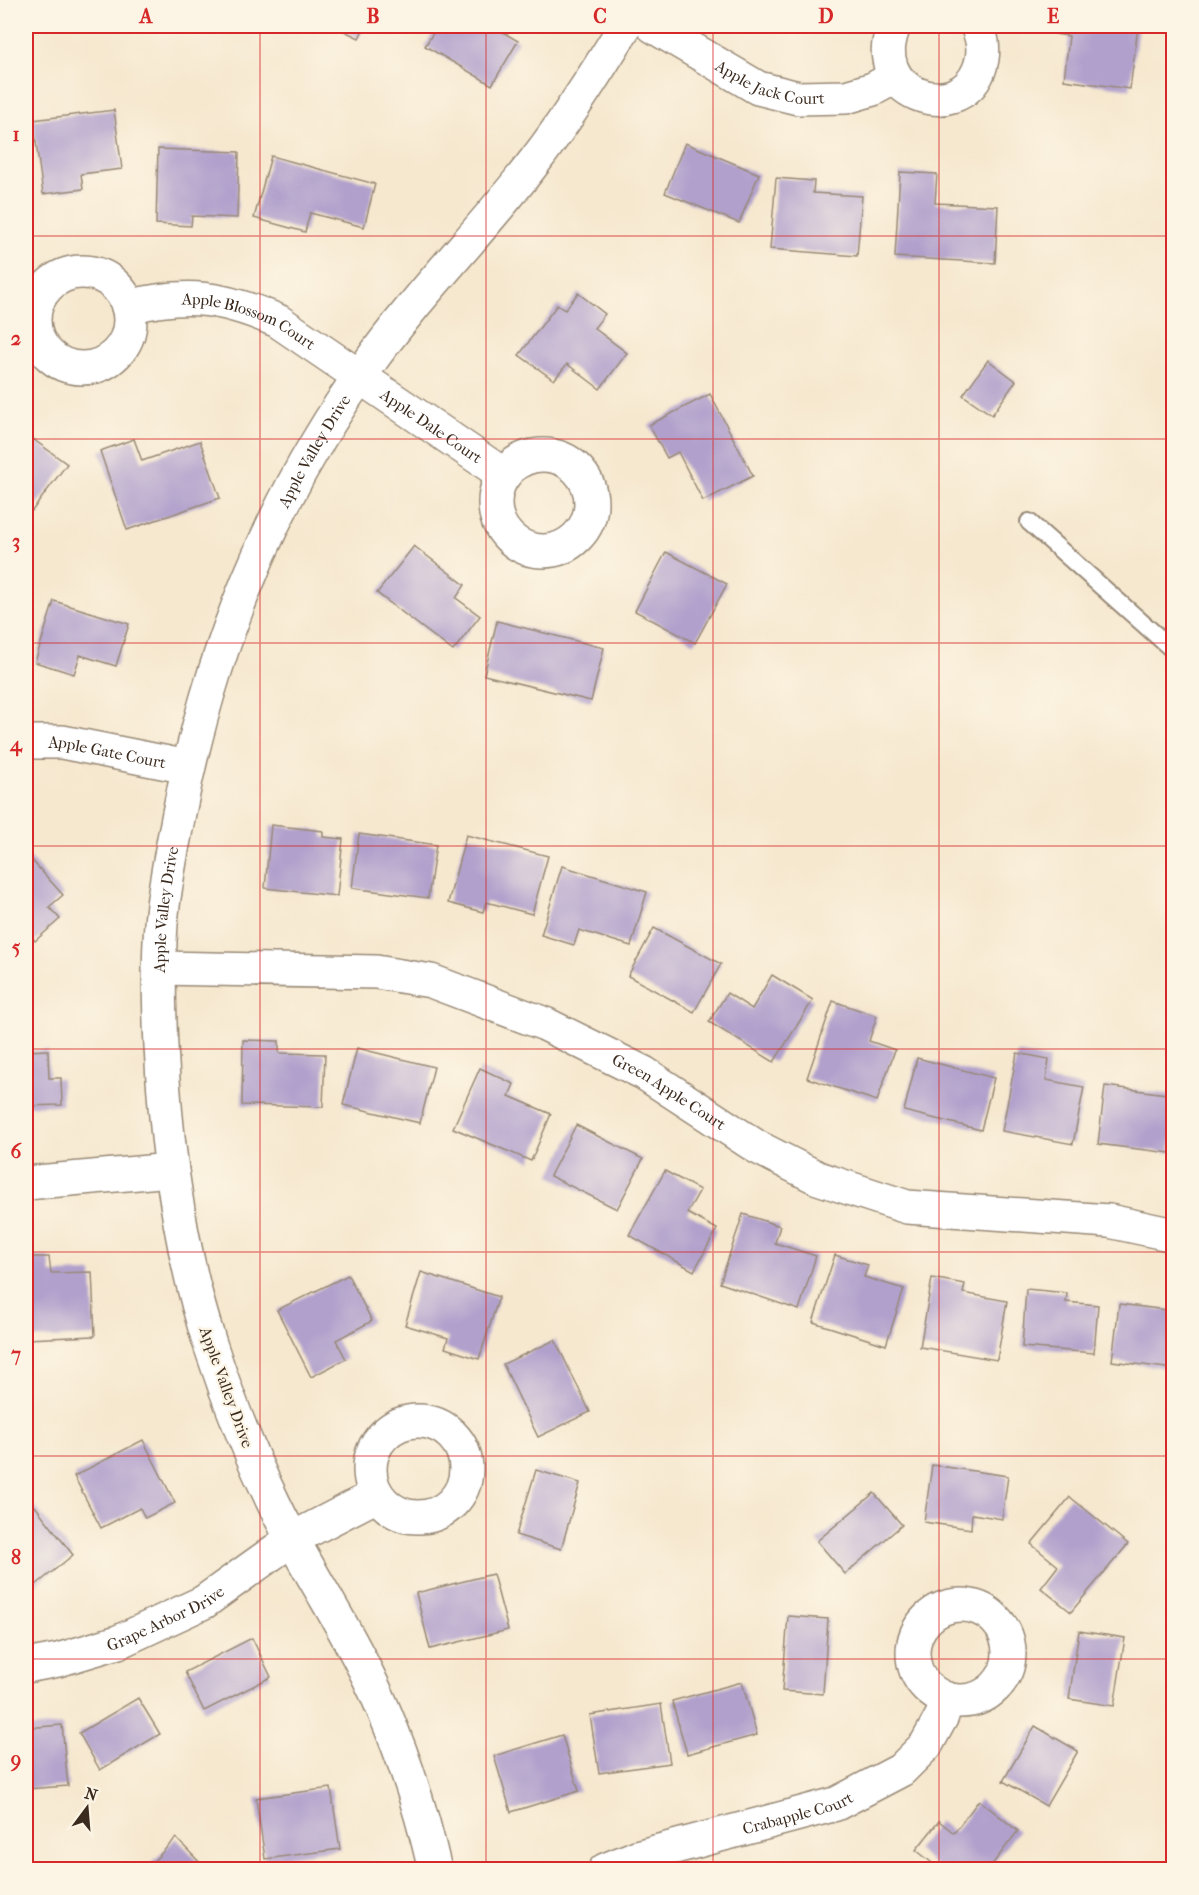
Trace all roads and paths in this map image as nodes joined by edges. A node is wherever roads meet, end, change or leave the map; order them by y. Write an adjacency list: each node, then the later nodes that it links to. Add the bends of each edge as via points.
1 (625, 26): 7 (street, Apple Valley Drive, via 535,161 412,306)
2 (653, 26): 5 (street, Apple Jack Court, via 758,88 798,98 846,97)
3 (894, 26): 5 (street, via 888,51)
4 (977, 26): 5 (street, via 984,49 982,63 968,86 943,98 930,98 905,87)
5 (895, 77)
6 (128, 307): 7 (street, Apple Blossom Court, via 185,297 245,306 278,321)
7 (359, 377): 8 (street, Apple Dale Court); 12 (street, Apple Valley Drive, via 296,480 250,574 208,689)
8 (504, 475)
9 (1029, 522): 10 (lane)
10 (1173, 651)
11 (26, 742): 12 (street, Apple Gate Court, via 62,742)
12 (188, 767): 13 (street, Apple Valley Drive, via 163,904)
13 (159, 968): 14 (street, Apple Valley Drive, via 163,1092); 16 (street, Green Apple Court, via 376,972 431,981 545,1024 644,1073 757,1147 818,1178 907,1207 1109,1221)
14 (171, 1170): 15 (street); 18 (street, Apple Valley Drive, via 192,1278 212,1351 244,1439)
15 (26, 1183)
16 (1173, 1235)
17 (377, 1495): 18 (street, Grape Arbor Drive)
18 (292, 1539): 19 (street, Grape Arbor Drive, via 204,1602 118,1642); 21 (street, Apple Valley Drive, via 351,1642 385,1715 413,1788)
19 (26, 1666)
20 (947, 1699): 22 (street, Crabapple Court, via 926,1745 902,1770 836,1804)
21 (435, 1869)
22 (605, 1869)

